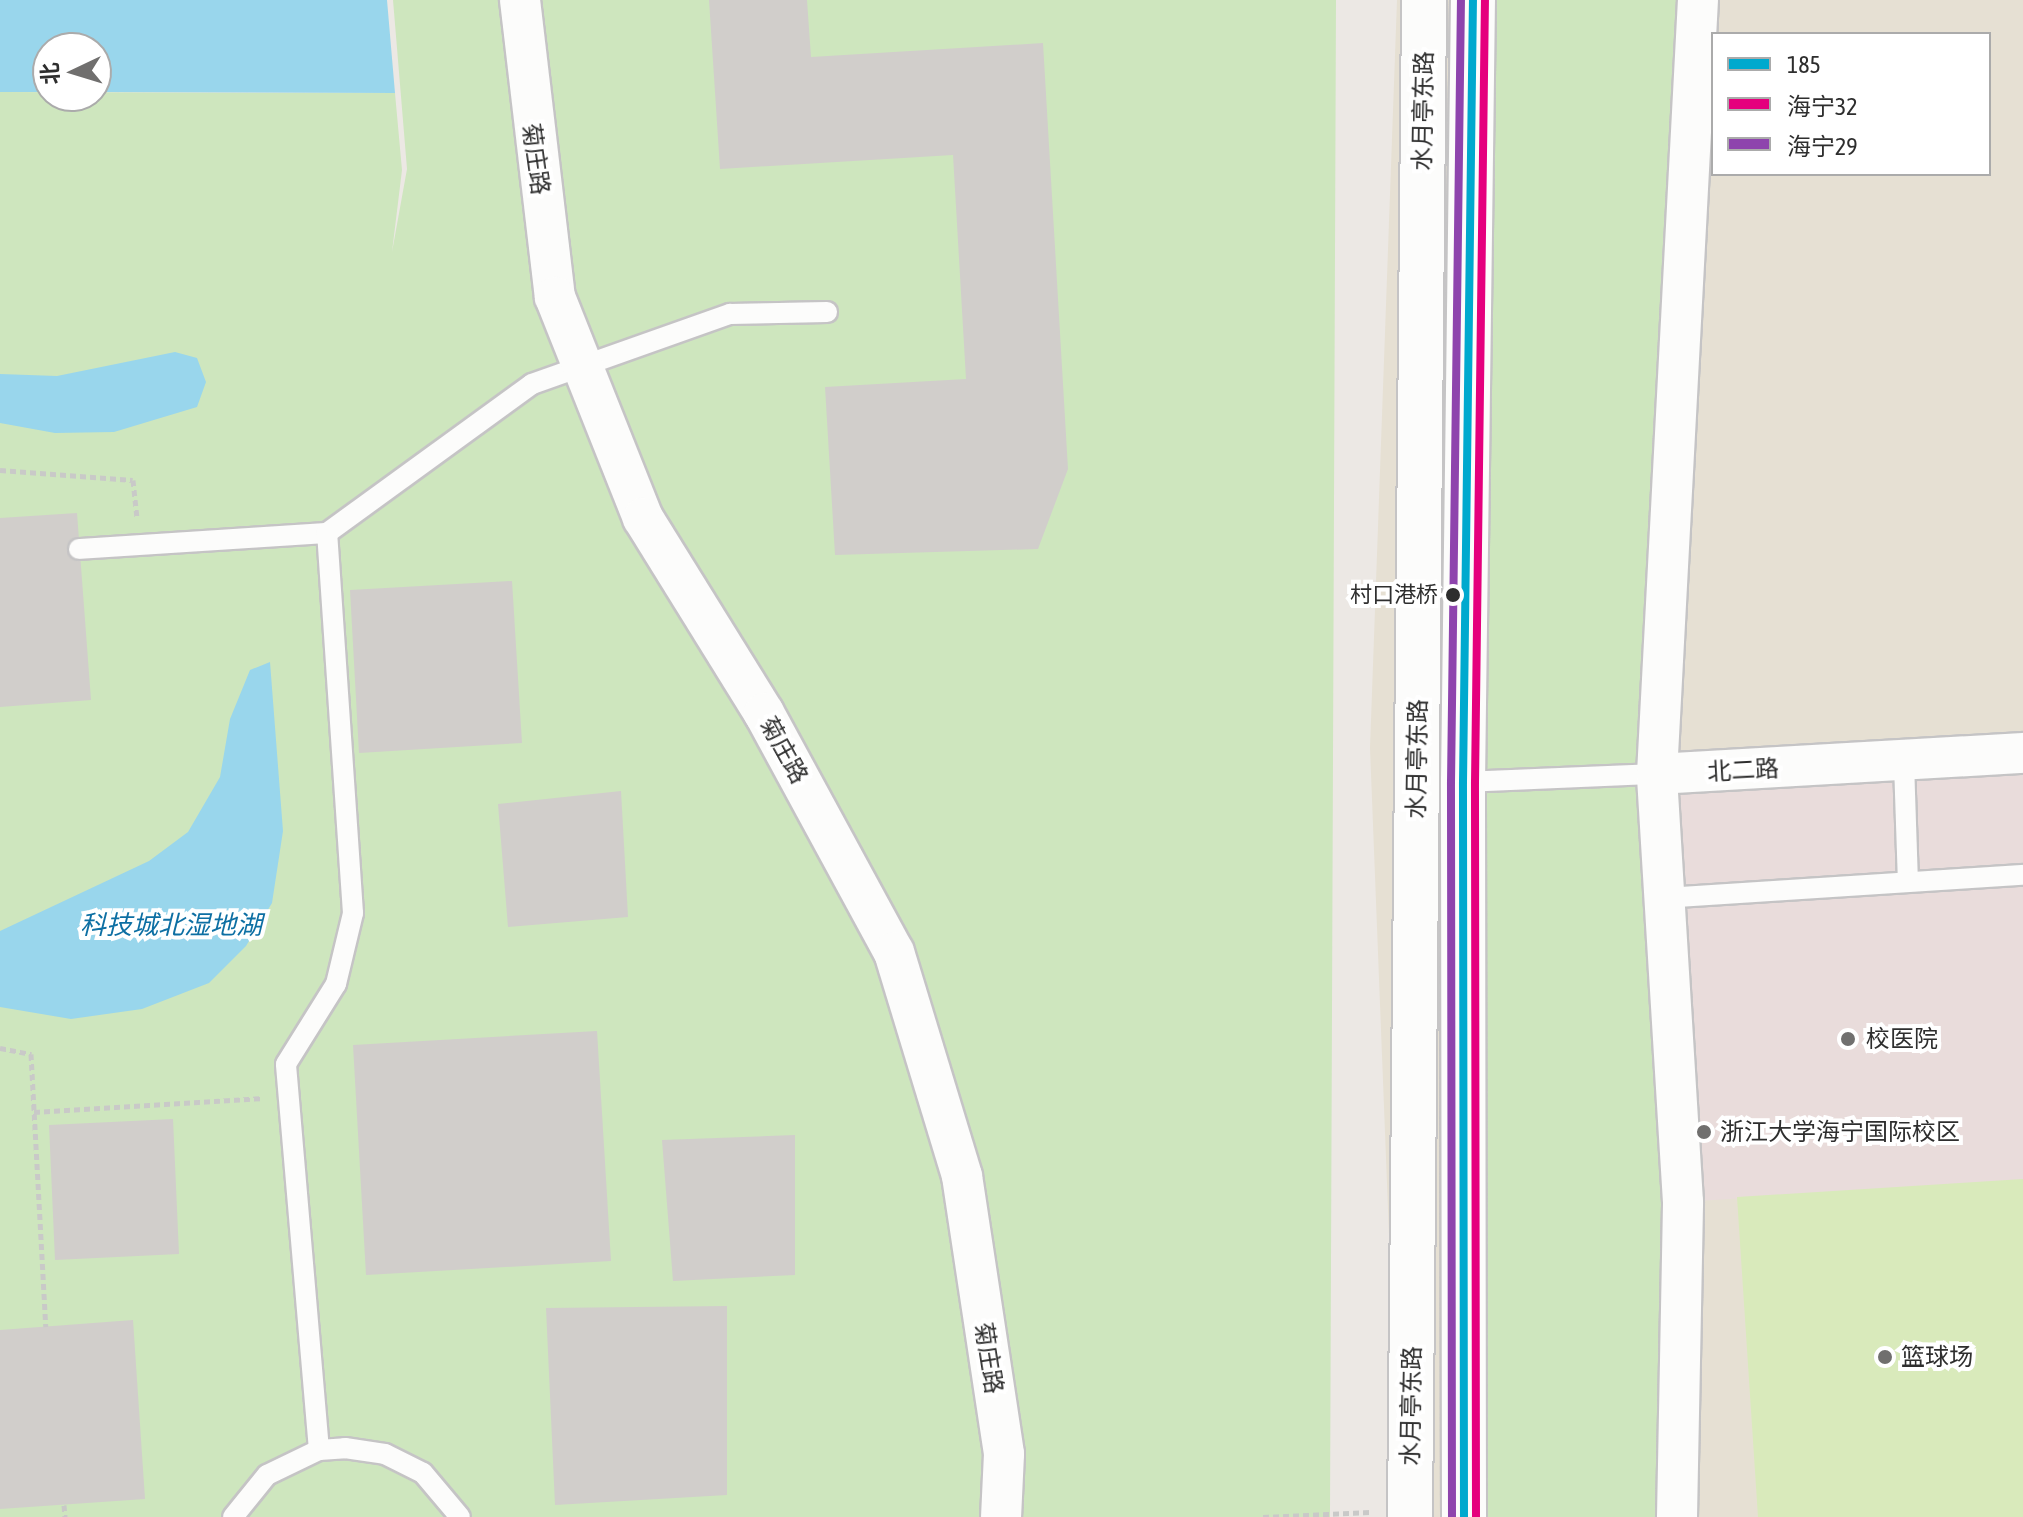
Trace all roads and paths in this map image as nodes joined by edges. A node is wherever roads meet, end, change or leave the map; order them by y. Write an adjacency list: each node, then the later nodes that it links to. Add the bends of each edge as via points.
1 (520, 0): 6 (street, 菊庄路, via 555,297)
2 (1424, 0): 24 (main road, 水月亭东路)
3 (1473, 0): 14 (main road, 水月亭东路)
4 (1698, 0): 13 (street)
5 (827, 312): 6 (lane, via 730,314)
6 (582, 364): 8 (lane, via 532,384); 28 (street, 菊庄路, via 643,518 764,713 894,952 962,1176 1004,1454)
7 (0, 470): 9 (path, via 133,480)
8 (327, 533): 9 (lane); 19 (lane, via 353,913 336,984 286,1064)
9 (139, 545): 10 (lane)
10 (79, 549)
11 (2023, 753): 12 (street, 北二路)
12 (1904, 763): 13 (street, 北二路); 16 (lane)
13 (1657, 774): 14 (lane, 北二路); 17 (street)
14 (1463, 782): 30 (main road, 水月亭东路)
15 (2023, 875): 16 (lane)
16 (1908, 882): 17 (lane)
17 (1664, 898): 31 (street, via 1683,1202)
18 (0, 1048): 20 (path, via 31,1054)
19 (288, 1096): 20 (path); 22 (lane)
20 (34, 1112): 21 (path)
21 (46, 1327)
22 (319, 1450): 26 (lane, via 267,1475); 27 (lane, via 385,1454 423,1473)
23 (64, 1505): 25 (path)
24 (1410, 1514): 29 (path)
25 (65, 1517)
26 (233, 1517)
27 (460, 1517)
28 (1001, 1517)
29 (1263, 1517)
30 (1464, 1517)
31 (1677, 1517)

